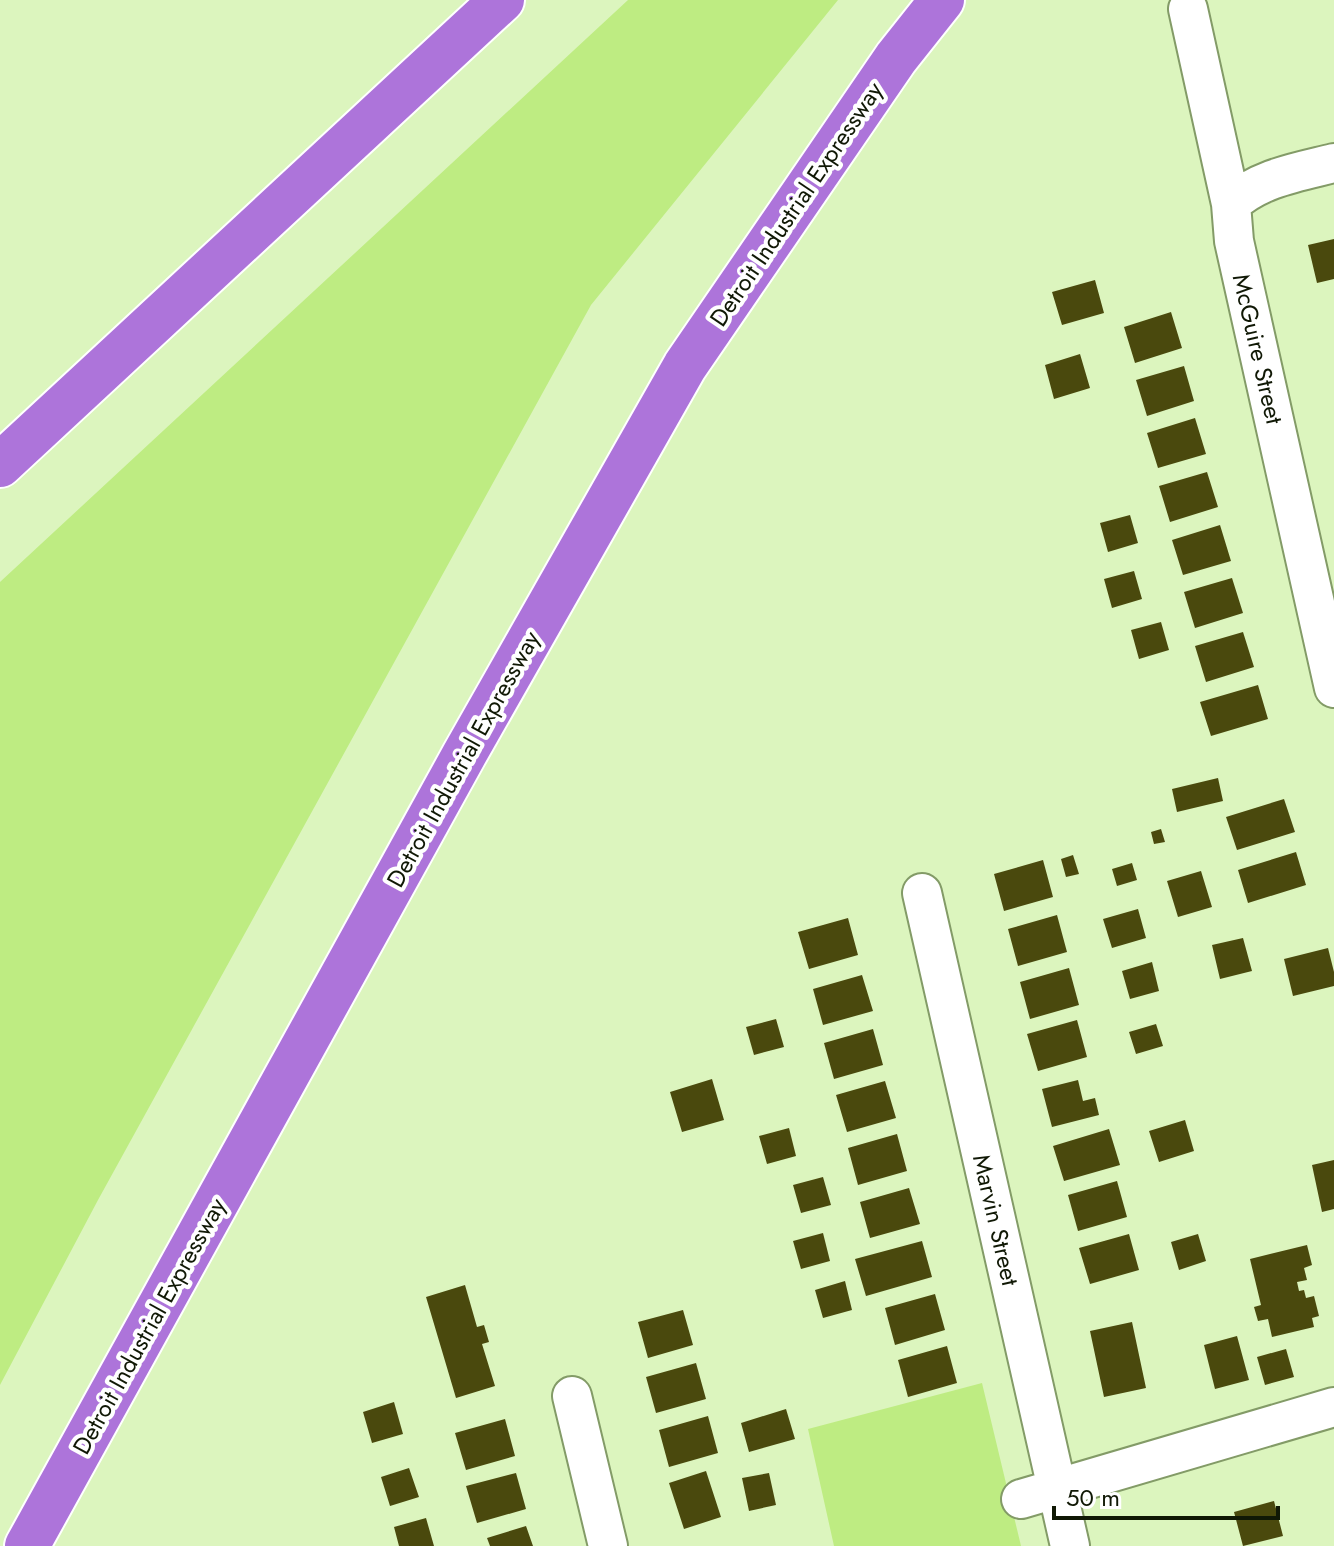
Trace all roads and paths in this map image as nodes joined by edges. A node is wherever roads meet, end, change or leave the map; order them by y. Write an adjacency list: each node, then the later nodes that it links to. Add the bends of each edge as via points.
1 (502, 0): 6 (highway)
2 (942, 0): 13 (highway, Detroit Industrial Expressway, via 896,58 685,366)
3 (1188, 9): 5 (street, McGuire Street)
4 (1334, 163): 5 (street, via 1247,189)
5 (1231, 204): 7 (street, McGuire Street, via 1234,241)
6 (0, 465)
7 (1334, 688)
8 (922, 893): 11 (street, Marvin Street)
9 (572, 1396): 14 (street)
10 (1334, 1407): 11 (street)
11 (1058, 1490): 12 (street); 15 (street, Marvin Street)
12 (1021, 1499)
13 (27, 1546)
14 (608, 1546)
15 (1070, 1546)

